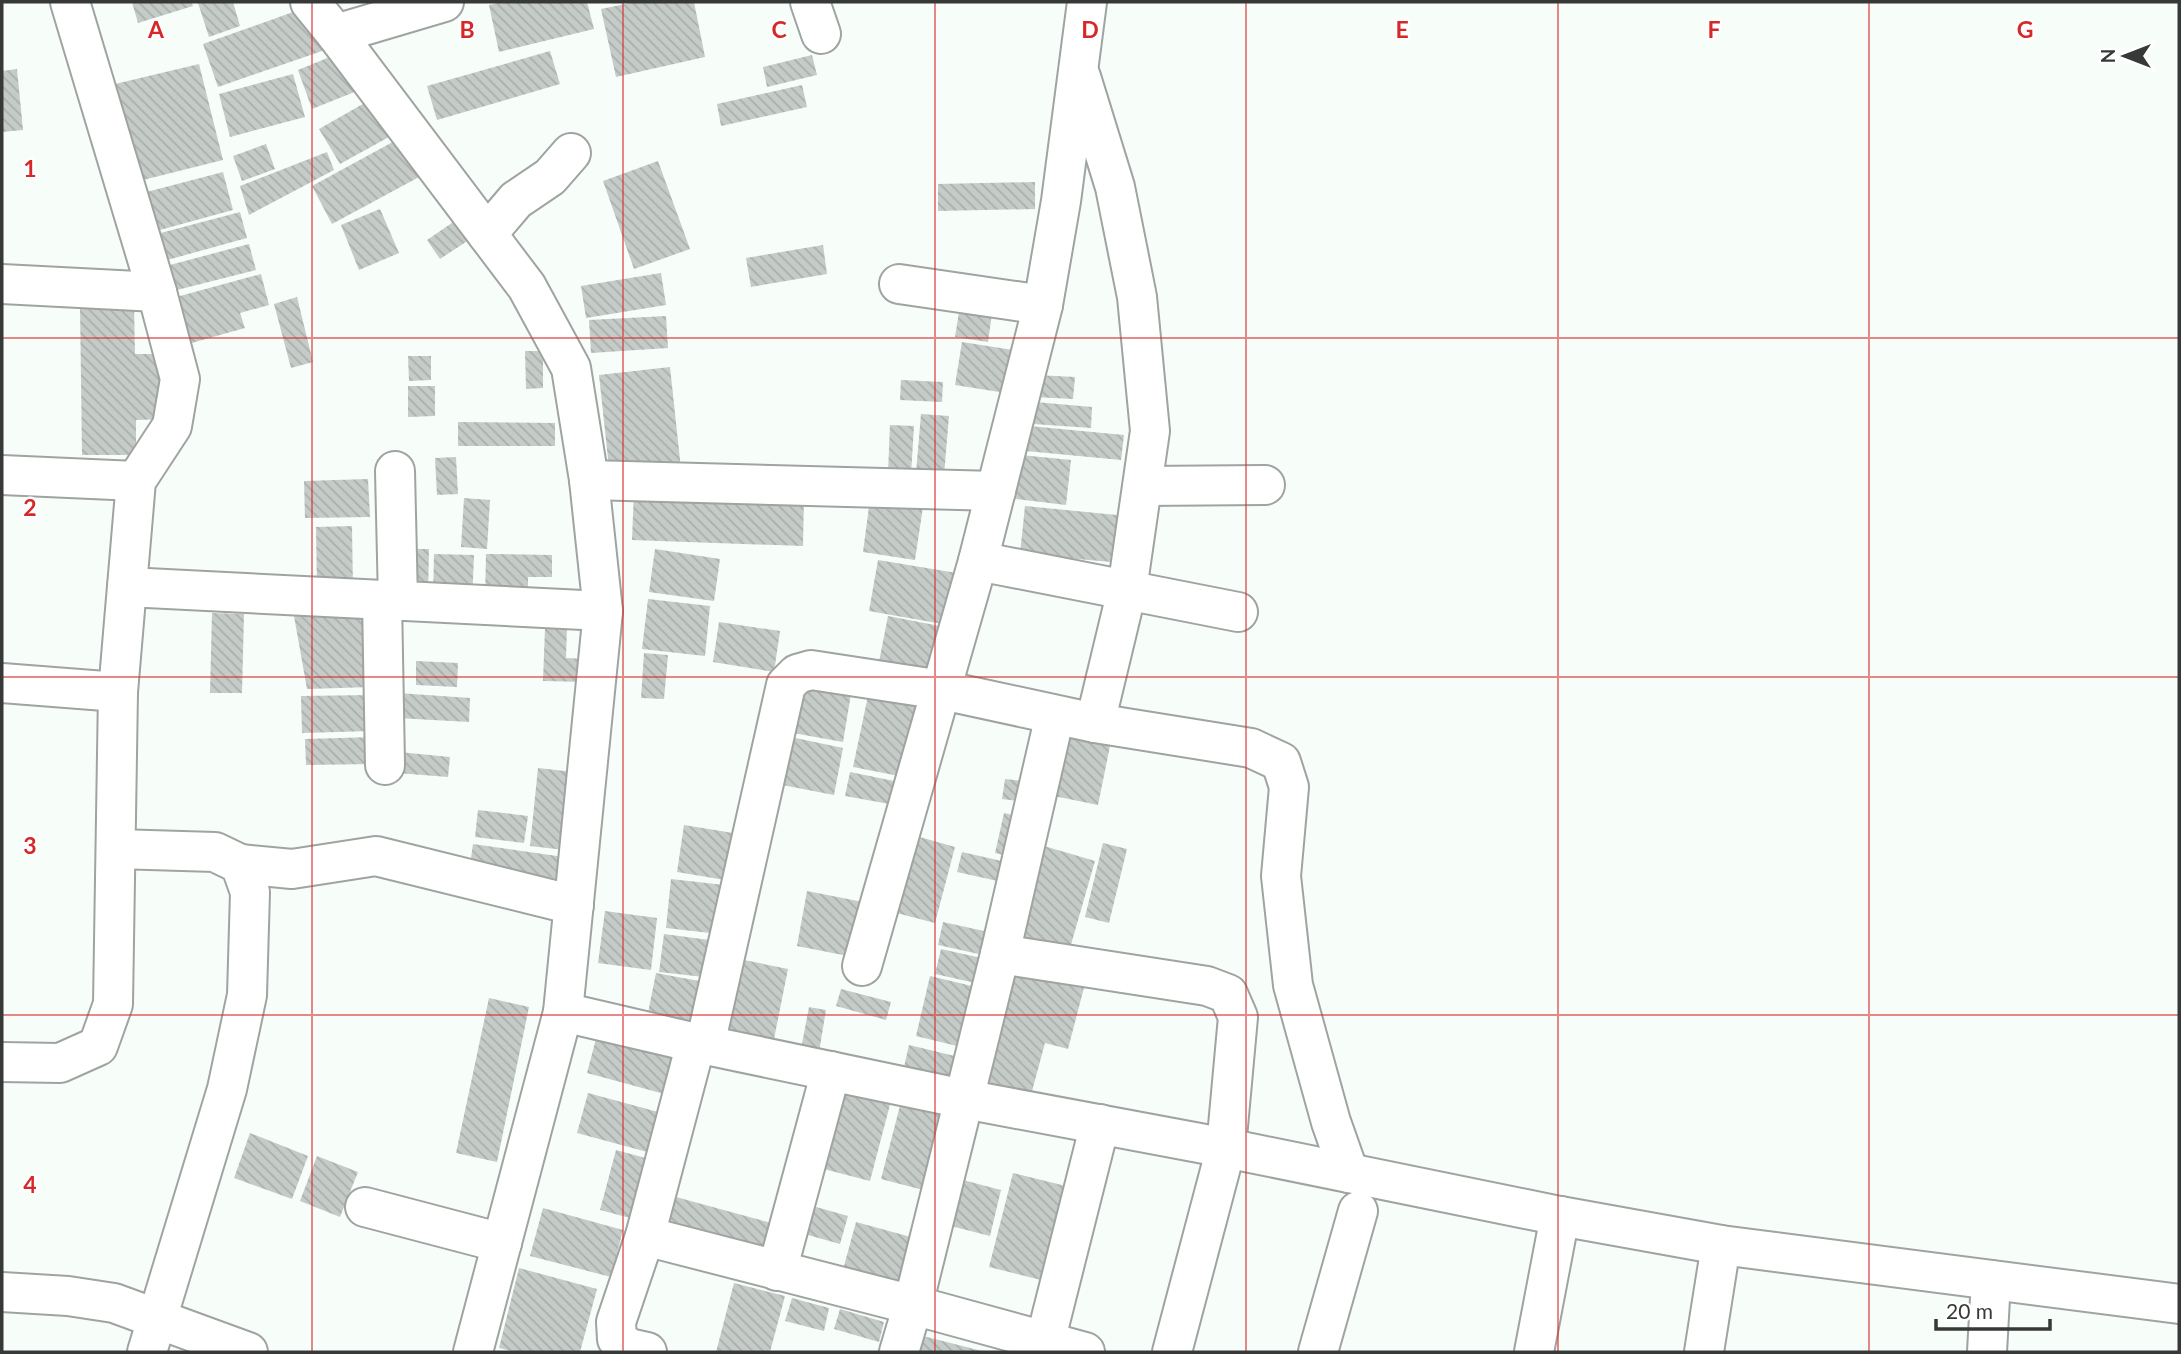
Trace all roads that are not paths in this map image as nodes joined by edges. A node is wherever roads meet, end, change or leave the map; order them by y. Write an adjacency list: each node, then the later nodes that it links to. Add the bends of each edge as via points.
1 (70, 2): 11 (street)
2 (310, 2): 5 (street)
3 (444, 2): 5 (street)
4 (1087, 2): 6 (street)
5 (336, 34): 8 (street)
6 (1078, 65): 12 (street); 18 (street, via 1115,187 1137,298 1150,431)
7 (570, 153): 8 (street, via 550,177 516,200)
8 (487, 234): 15 (street, via 527,287 571,368)
9 (2, 284): 11 (street)
10 (899, 284): 12 (street)
11 (157, 292): 16 (street, via 180,379 172,426)
12 (1043, 305): 19 (street)
13 (395, 471): 23 (street)
14 (2, 475): 16 (street)
15 (589, 480): 19 (street); 24 (street)
16 (136, 481): 21 (street)
17 (1265, 485): 18 (street)
18 (1143, 486): 22 (street)
19 (996, 491): 20 (street)
20 (978, 561): 22 (street); 27 (street)
21 (127, 587): 23 (street); 28 (street)
22 (1128, 590): 25 (street); 30 (street)
23 (390, 600): 24 (street); 31 (street)
24 (603, 611): 34 (street)
25 (1238, 612)
26 (2, 683): 28 (street)
27 (942, 690): 29 (street); 36 (street); 38 (street, via 811,670 797,674 786,685)
28 (118, 692): 32 (street)
29 (1055, 715): 30 (street); 35 (street)
30 (1095, 723): 44 (street, via 1251,748 1281,762 1289,786 1281,876 1293,985)
31 (385, 765)
32 (116, 849): 33 (street, via 215,852); 39 (street, via 113,1004 98,1046 60,1063)
33 (240, 864): 34 (street, via 292,869 376,856); 56 (street, via 250,892 247,995 226,1088)
34 (574, 905): 37 (street)
35 (1000, 954): 41 (street); 43 (street, via 1207,986 1228,994 1238,1017)
36 (862, 966)
37 (563, 1012): 38 (street); 49 (street)
38 (700, 1044): 40 (street); 48 (street)
39 (2, 1062)
40 (831, 1071): 41 (street); 51 (street)
41 (964, 1099): 42 (street); 55 (street)
42 (1100, 1124): 43 (street); 57 (street)
43 (1226, 1148): 44 (street); 63 (street)
44 (1349, 1173): 47 (street)
45 (365, 1207): 49 (street)
46 (1358, 1211): 64 (street)
47 (1560, 1216): 50 (street); 65 (street)
48 (645, 1236): 51 (street); 60 (street, via 616,1322 617,1339)
49 (502, 1243): 59 (street)
50 (1721, 1245): 52 (street); 66 (street)
51 (777, 1271): 55 (street)
52 (1991, 1280): 54 (street); 67 (street)
53 (2, 1292): 56 (street, via 114,1303)
54 (2179, 1304)
55 (913, 1305): 57 (street); 61 (street)
56 (152, 1336): 58 (street)
57 (1045, 1342): 62 (street)
58 (248, 1352)
59 (472, 1352)
60 (647, 1352)
61 (899, 1352)
62 (1085, 1352)
63 (1172, 1352)
64 (1318, 1352)
65 (1534, 1352)
66 (1704, 1352)
67 (1987, 1352)

